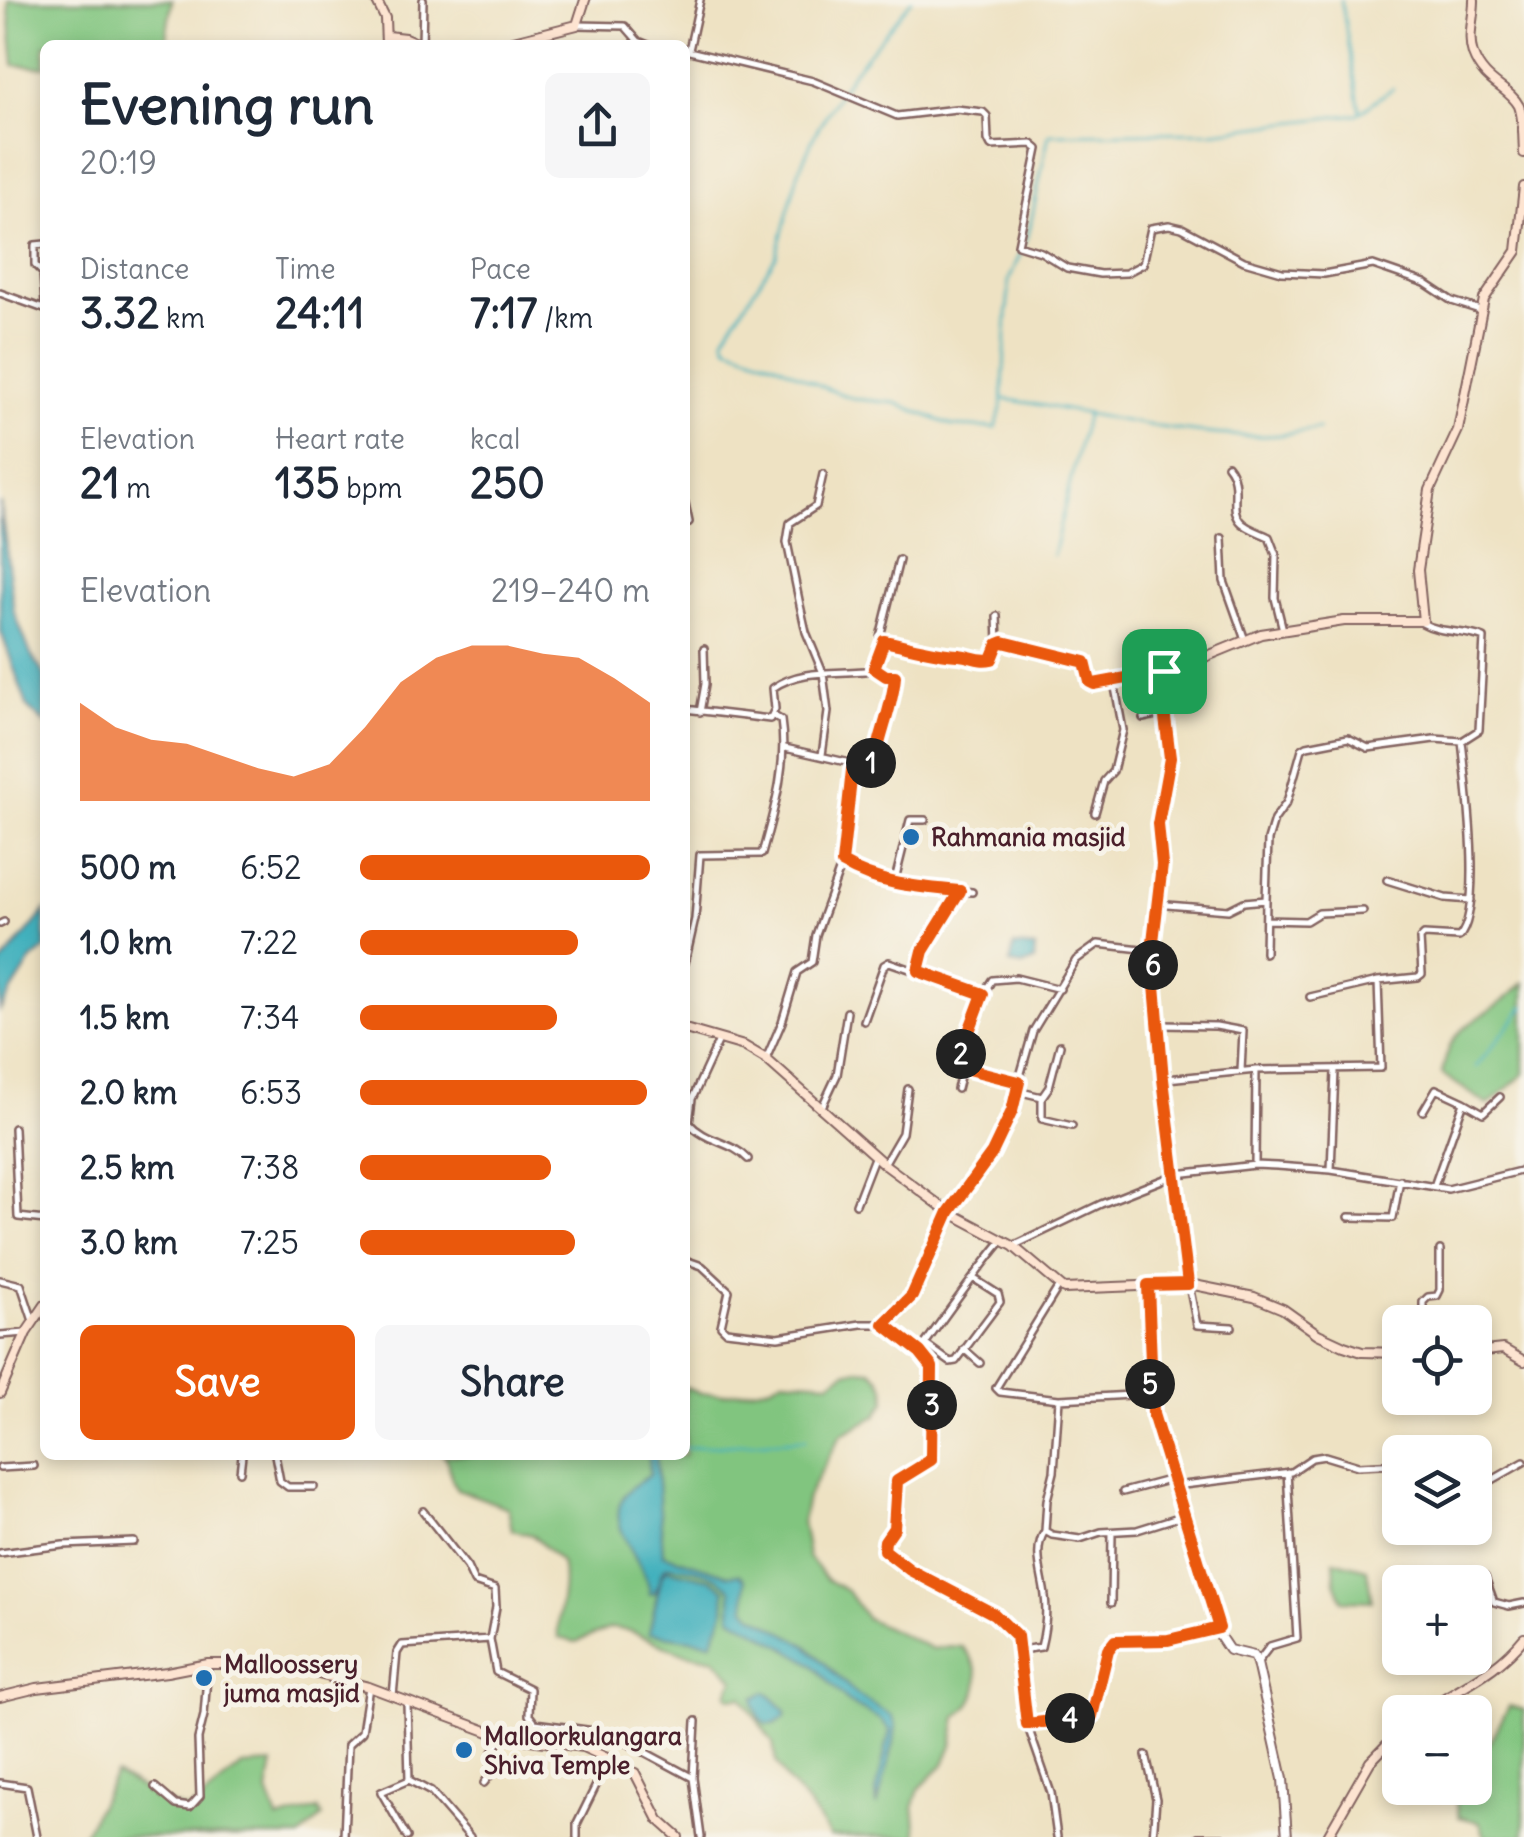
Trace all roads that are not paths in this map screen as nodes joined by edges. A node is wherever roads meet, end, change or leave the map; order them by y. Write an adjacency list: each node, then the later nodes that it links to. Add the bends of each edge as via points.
1 (376, 0): 7 (main road)
2 (422, 0): 8 (street)
3 (585, 0): 6 (main road)
4 (700, 0): 11 (street)
5 (1474, 0): 13 (main road, via 1473,54 1492,84 1518,103)
6 (577, 25): 9 (main road); 10 (street, via 625,26)
7 (386, 40)
8 (422, 40)
9 (518, 40)
10 (637, 40)
11 (690, 40)
12 (690, 51): 19 (street, via 778,72 900,116 983,112 991,146 1037,146 1022,247 1067,268 1126,272 1142,264 1151,228 1168,225 1282,272 1324,274 1373,265)
13 (1524, 153)
14 (1524, 186): 19 (main road, via 1517,251)
15 (40, 244): 16 (street)
16 (40, 269)
17 (0, 294): 18 (street)
18 (40, 306)
19 (1480, 310): 25 (main road, via 1458,430 1430,490 1418,570)
20 (1227, 465): 26 (street, via 1235,475 1236,517 1270,537)
21 (823, 474): 33 (street, via 816,506 790,523 787,542 806,632)
22 (1222, 538): 27 (street, via 1222,573)
23 (899, 560): 28 (street, via 882,622)
24 (996, 616): 29 (street)
25 (1420, 622): 26 (main road); 40 (street, via 1484,638 1479,730)
26 (1283, 630): 27 (main road)
27 (1245, 640): 32 (main road)
28 (884, 641): 29 (street, via 985,661); 31 (street)
29 (998, 644): 34 (street, via 1085,662 1090,682)
30 (704, 649): 36 (street)
31 (874, 668): 33 (street); 43 (street, via 895,676 893,699 875,762)
32 (1164, 671): 34 (street); 37 (main road)
33 (824, 673): 38 (street, via 773,688); 42 (street)
34 (1114, 681): 44 (street, via 1122,730)
35 (690, 709): 36 (street)
36 (700, 712): 38 (street)
37 (1166, 714): 39 (street); 53 (main road, via 1170,758 1158,824 1162,865)
38 (774, 716): 41 (street, via 781,720)
39 (1143, 718)
40 (1462, 741): 51 (street, via 1434,738 1368,748 1348,738 1302,749 1268,840); 52 (street)
41 (786, 748): 42 (street); 56 (street, via 762,854 697,859)
42 (822, 755): 43 (street)
43 (862, 766): 46 (street, via 852,770)
44 (1095, 813)
45 (925, 820): 48 (street, via 910,820)
46 (842, 863): 48 (street); 70 (street, via 812,962 797,972)
47 (1387, 880): 52 (street)
48 (894, 884): 49 (street)
49 (960, 891): 50 (street); 59 (street)
50 (972, 892)
51 (1266, 900): 53 (street, via 1228,910); 55 (street)
52 (1471, 900): 60 (street, via 1459,937 1420,939 1422,974)
53 (1155, 904): 57 (main road)
54 (1362, 911): 55 (street)
55 (1266, 920): 58 (street)
56 (690, 939)
57 (1152, 950): 61 (street, via 1093,946); 66 (main road)
58 (1265, 952)
59 (918, 971): 62 (street); 65 (street, via 884,965)
60 (1378, 981): 63 (street); 73 (street, via 1381,1068)
61 (1060, 989): 62 (street, via 1016,978 992,980); 76 (street, via 1034,1031)
62 (983, 994): 71 (street)
63 (1310, 997)
64 (847, 1012): 83 (street, via 837,1075)
65 (864, 1021)
66 (1158, 1025): 74 (street, via 1243,1031); 75 (main road)
67 (690, 1031): 68 (main road)
68 (720, 1040): 70 (main road); 85 (street)
69 (1060, 1045): 80 (street)
70 (766, 1059): 83 (main road)
71 (956, 1066): 76 (street); 78 (street)
72 (1256, 1070): 73 (street); 74 (street); 92 (street)
73 (1335, 1070): 93 (street)
74 (1240, 1071): 75 (street)
75 (1163, 1079): 95 (main road)
76 (1019, 1082): 79 (street)
77 (908, 1089): 91 (street, via 902,1133)
78 (957, 1089)
79 (1017, 1091): 80 (street); 99 (street, via 1004,1132)
80 (1042, 1097): 87 (street, via 1042,1118)
81 (1500, 1097): 82 (street, via 1483,1114)
82 (1464, 1102): 84 (street, via 1436,1089); 97 (street)
83 (820, 1109): 89 (main road)
84 (1422, 1111)
85 (690, 1114)
86 (690, 1123): 90 (street)
87 (1072, 1126)
88 (14, 1128): 101 (street, via 18,1217)
89 (875, 1156): 91 (main road); 98 (street)
90 (748, 1158)
91 (884, 1164): 99 (main road)
92 (1255, 1165): 93 (street); 95 (street)
93 (1331, 1170): 96 (street)
94 (1524, 1170): 97 (street, via 1464,1187)
95 (1177, 1174): 103 (street); 108 (main road)
96 (1400, 1180): 97 (street); 100 (street, via 1393,1218)
97 (1434, 1186)
98 (856, 1204)
99 (949, 1212): 102 (main road); 114 (street, via 912,1296)
100 (1348, 1217)
101 (40, 1219)
102 (1002, 1240): 103 (main road); 106 (street)
103 (1013, 1246): 110 (main road)
104 (1440, 1250): 111 (street, via 1440,1290)
105 (690, 1262): 114 (street, via 729,1290 720,1326 726,1331 778,1337)
106 (974, 1278): 118 (street, via 1000,1302); 118 (street, via 925,1344 950,1362)
107 (0, 1280): 113 (street, via 21,1285)
108 (1188, 1284): 109 (main road); 115 (street, via 1196,1326); 120 (main road, via 1254,1297 1318,1334)
109 (1148, 1285): 110 (main road); 124 (street)
110 (1059, 1286): 125 (street, via 996,1388)
111 (1423, 1305)
112 (40, 1312): 113 (main road)
113 (33, 1321): 116 (main road)
114 (884, 1324): 150 (street, via 927,1358 934,1376 931,1460 897,1481 894,1528 884,1550 994,1614 1017,1636)
115 (1232, 1327)
116 (26, 1333): 117 (street); 123 (main road)
117 (0, 1335)
118 (964, 1349): 122 (street)
119 (1492, 1351): 121 (main road, via 1510,1350)
120 (1382, 1353)
121 (1524, 1361)
122 (980, 1363)
123 (0, 1393)
124 (1150, 1394): 125 (street); 135 (street)
125 (1059, 1399): 140 (street)
126 (241, 1460): 132 (street)
127 (276, 1460): 136 (street, via 288,1487)
128 (1524, 1462): 134 (street)
129 (1382, 1465): 133 (street, via 1326,1456)
130 (34, 1466): 131 (street)
131 (0, 1468)
132 (240, 1472)
133 (1287, 1472): 135 (street); 151 (street, via 1297,1638 1270,1646)
134 (1492, 1481)
135 (1174, 1483): 137 (street); 139 (street)
136 (314, 1487)
137 (1123, 1492)
138 (424, 1511): 149 (street, via 474,1582 495,1589)
139 (1184, 1516): 141 (street); 147 (street)
140 (1045, 1531): 141 (street, via 1080,1539); 150 (street, via 1039,1539 1045,1633 1041,1647)
141 (1112, 1533): 145 (street)
142 (134, 1542): 143 (street)
143 (0, 1553)
144 (1492, 1596): 146 (street, via 1509,1606)
145 (1111, 1602)
146 (1524, 1604)
147 (1219, 1628): 151 (street, via 1229,1650); 159 (street, via 1168,1640 1115,1641 1094,1714)
148 (1524, 1638): 154 (main road, via 1491,1673)
149 (490, 1639): 155 (street, via 402,1645); 164 (street, via 496,1672 530,1689 535,1722 609,1733)
150 (1021, 1650): 159 (street)
151 (1258, 1662): 180 (street, via 1283,1779)
152 (208, 1664): 153 (main road, via 272,1664); 156 (main road); 168 (street, via 198,1739 200,1796 190,1807 176,1806)
153 (369, 1687): 155 (main road); 170 (street, via 362,1732 348,1745)
154 (1447, 1695)
155 (393, 1696): 157 (main road)
156 (0, 1697)
157 (407, 1701): 160 (main road); 165 (street)
158 (696, 1721): 164 (street)
159 (1027, 1724): 176 (street)
160 (502, 1736): 163 (main road, via 583,1747); 166 (street)
161 (1382, 1750): 181 (main road)
162 (1146, 1755): 177 (street, via 1156,1799)
163 (609, 1758): 173 (street); 174 (main road, via 635,1774 659,1820)
164 (692, 1778): 175 (street)
165 (409, 1780): 171 (street, via 381,1792); 172 (street, via 431,1792)
166 (484, 1783)
167 (0, 1784): 169 (street, via 27,1788)
168 (155, 1787)
169 (37, 1837)
170 (344, 1837)
171 (407, 1837)
172 (470, 1837)
173 (576, 1837)
174 (678, 1837)
175 (701, 1837)
176 (1058, 1837)
177 (1153, 1837)
178 (1198, 1837): 179 (street)
179 (1223, 1837)
180 (1287, 1837)
181 (1328, 1837)

